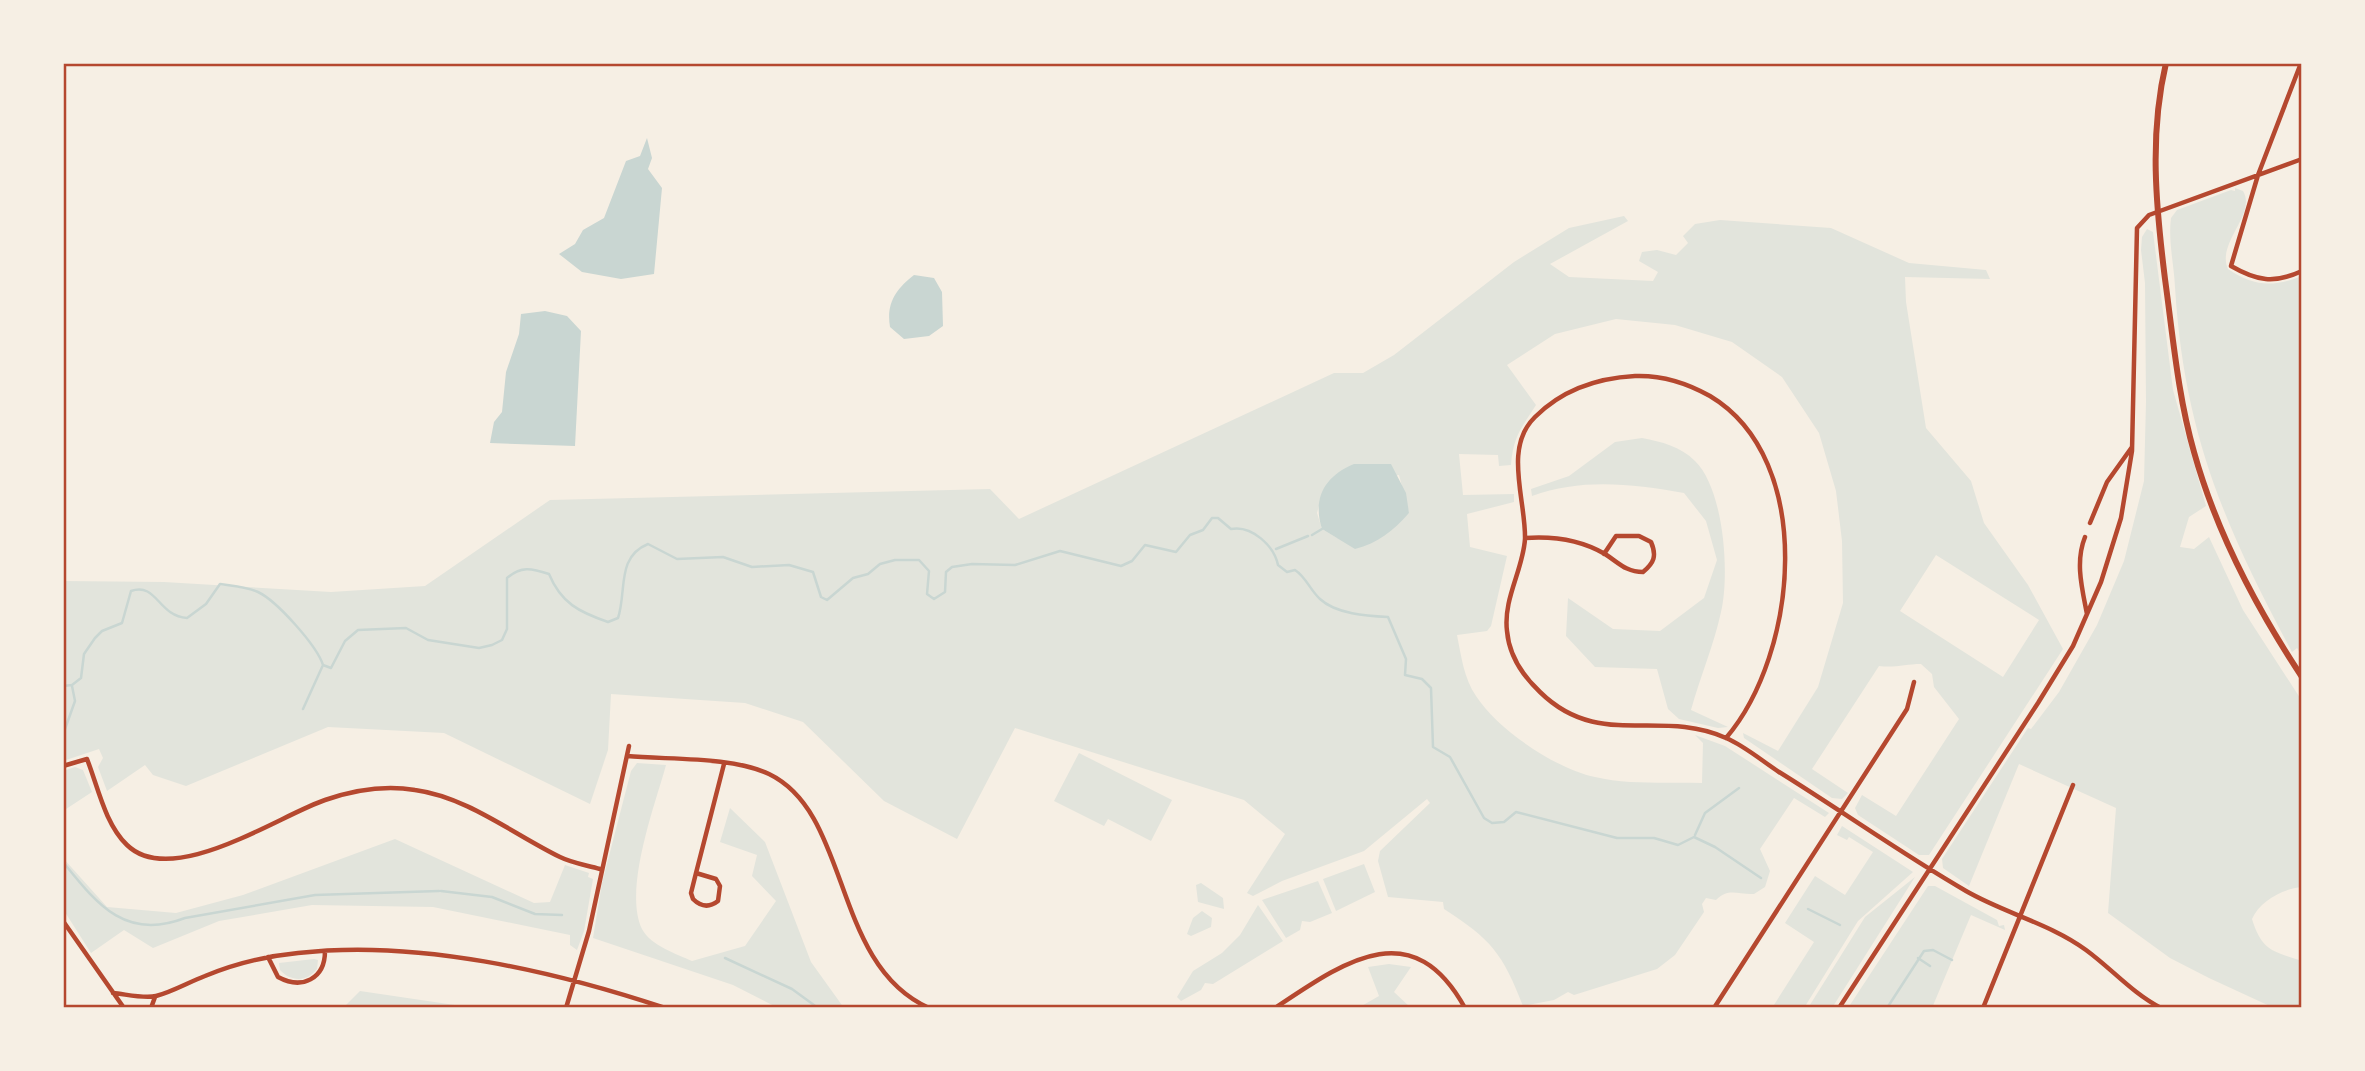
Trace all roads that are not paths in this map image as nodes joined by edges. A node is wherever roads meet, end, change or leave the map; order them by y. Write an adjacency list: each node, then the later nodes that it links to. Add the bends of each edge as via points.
1 (2166, 63): 5 (street, via 2155,123)
2 (2301, 63): 4 (street)
3 (2302, 159): 4 (street)
4 (2258, 175): 5 (street); 6 (street, via 2231,266 2253,279 2272,281)
5 (2157, 212): 7 (street, via 2142,221 2135,238); 13 (street, via 2178,376 2194,454 2244,576)
6 (2302, 271)
7 (2132, 447): 8 (street, via 2107,482); 12 (street, via 2121,518)
8 (2090, 523)
9 (2085, 537): 12 (street, via 2080,577)
10 (1525, 538): 11 (street, via 1575,541); 15 (street, via 1506,624 1512,653 1536,689 1556,707 1593,724 1679,724); 15 (street, via 1518,457 1521,440 1531,420 1565,395 1614,377 1646,376 1691,385 1736,416 1763,451 1772,475 1785,563 1779,618 1765,671 1757,692)
11 (1604, 554): 11 (street, via 1616,536 1625,534 1651,542 1655,551 1653,564 1643,572 1630,572)
12 (2087, 615): 22 (street, via 2038,703)
13 (2302, 677)
14 (1914, 682): 21 (street, via 1907,709)
15 (1726, 738): 21 (street)
16 (629, 746): 17 (street)
17 (626, 756): 18 (street); 23 (street)
18 (724, 764): 24 (street); 36 (street, via 768,774 794,791 813,815 866,947 878,966)
19 (63, 766): 23 (street, via 87,759 115,831 129,848 155,858 185,859 324,800 384,788 445,797 558,856)
20 (2073, 785): 25 (street)
21 (1842, 811): 22 (street); 39 (street)
22 (1930, 868): 25 (street); 40 (street)
23 (600, 869): 29 (street, via 589,931)
24 (696, 873): 24 (street, via 693,899 713,905 720,886 716,879)
25 (2020, 918): 41 (street); 42 (street, via 2086,950 2140,997)
26 (63, 921): 30 (street)
27 (325, 951): 28 (street); 28 (street, via 320,972 300,984 278,977); 29 (street, via 426,954)
28 (268, 957): 31 (street, via 209,974)
29 (573, 982): 34 (street); 35 (street)
30 (113, 993): 31 (street); 32 (street)
31 (155, 997): 33 (street)
32 (124, 1008)
33 (151, 1008)
34 (566, 1008)
35 (665, 1008)
36 (929, 1008)
37 (1275, 1008): 38 (street, via 1334,971 1367,956 1391,953 1429,963 1451,983)
38 (1465, 1008)
39 (1714, 1008)
40 (1839, 1008)
41 (1983, 1008)
42 (2161, 1008)

